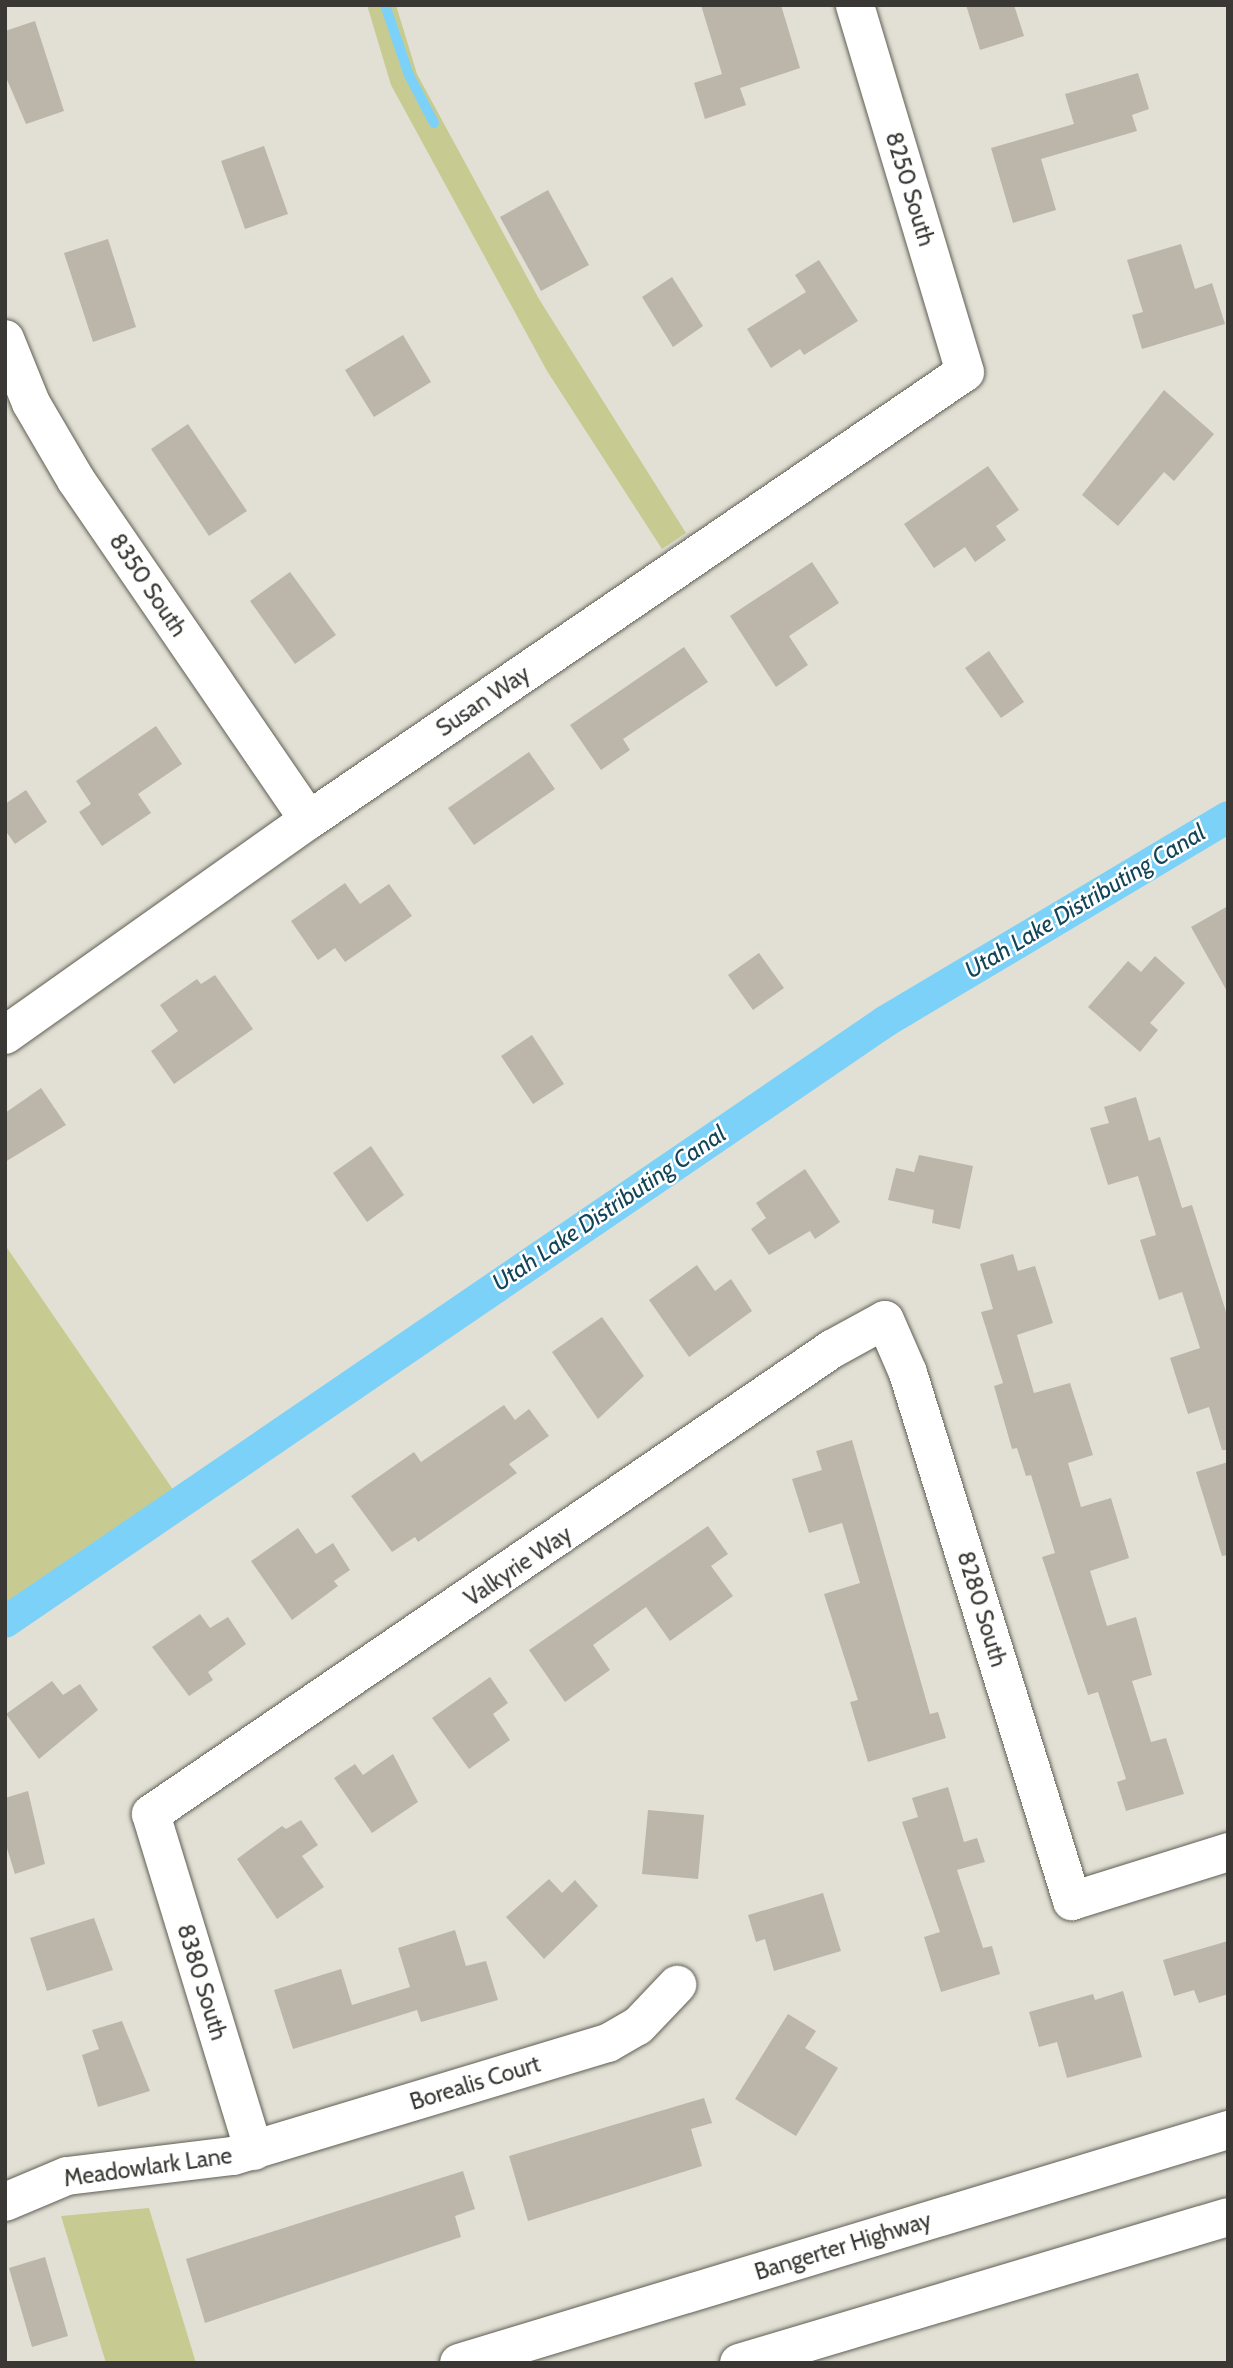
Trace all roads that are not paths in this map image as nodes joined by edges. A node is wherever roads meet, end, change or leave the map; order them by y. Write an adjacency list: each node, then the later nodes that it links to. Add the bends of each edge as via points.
1 (855, 5): 3 (main road, 8250 South)
2 (5, 339): 4 (main road, 8350 South, via 31,402 76,480)
3 (965, 372): 4 (main road, Susan Way)
4 (309, 820): 5 (main road, Susan Way)
5 (5, 1035)
6 (885, 1320): 7 (main road, Valkyrie Way, via 832,1349); 8 (main road, 8280 South, via 908,1373 1072,1901)
7 (151, 1814): 11 (main road, 8380 South)
8 (1228, 1853)
9 (677, 1985): 11 (main road, Borealis Court, via 619,2038)
10 (1228, 2130): 14 (main road, Bangerter Highway)
11 (254, 2151): 12 (main road, Meadowlark Lane, via 212,2161 67,2176)
12 (5, 2202)
13 (1228, 2217): 15 (main road)
14 (459, 2363)
15 (739, 2363)

